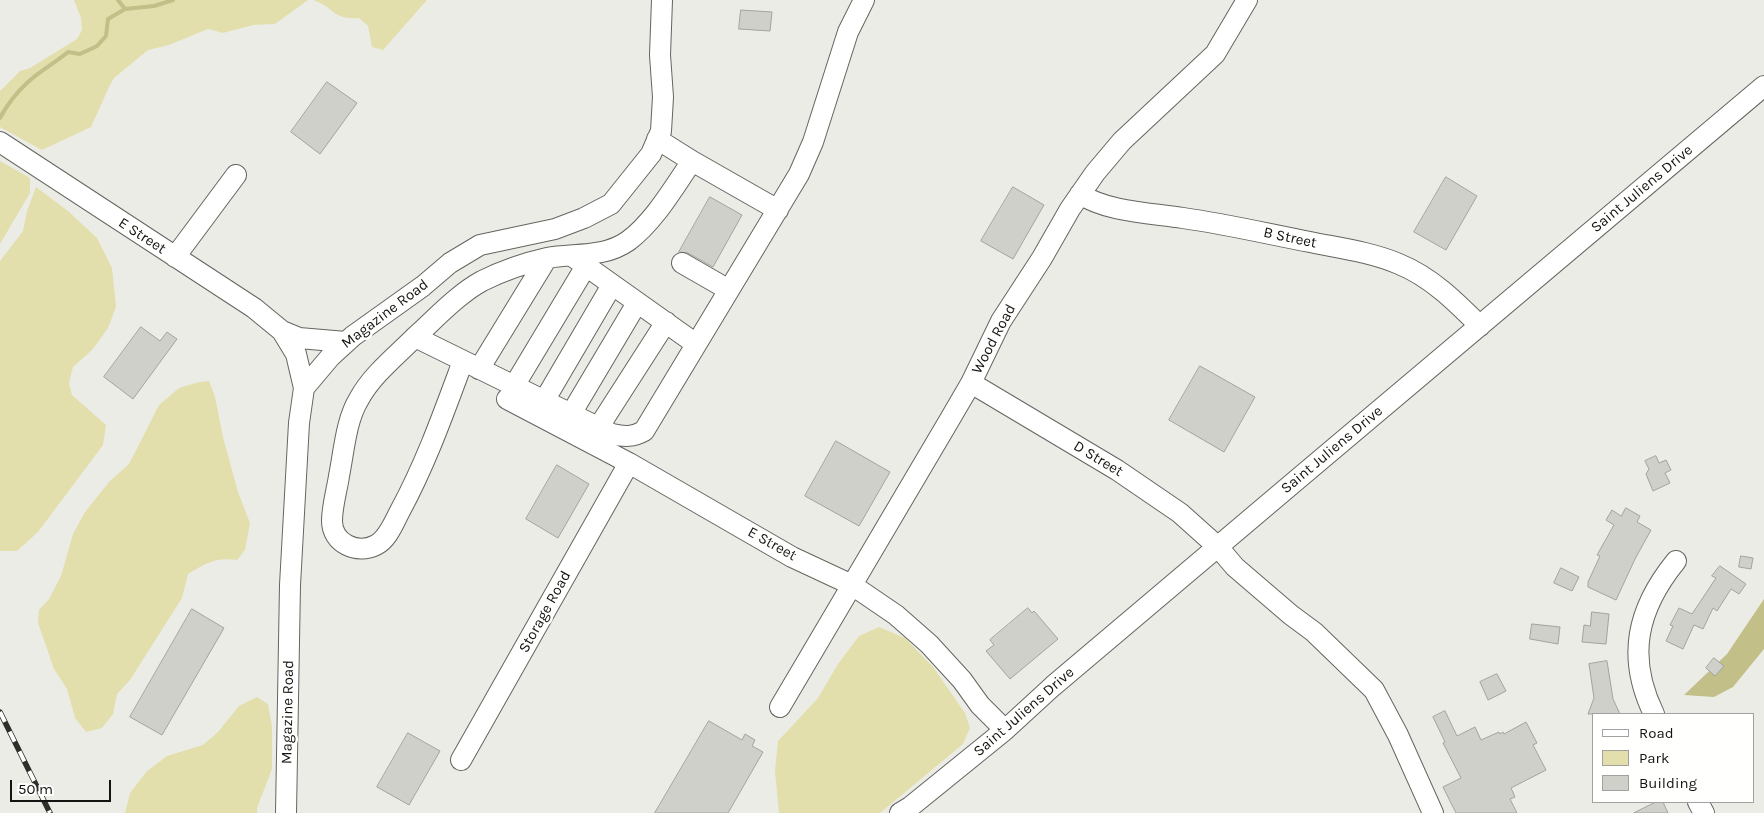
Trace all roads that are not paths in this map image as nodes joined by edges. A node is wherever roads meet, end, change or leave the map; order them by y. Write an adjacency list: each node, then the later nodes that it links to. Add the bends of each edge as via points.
1 (662, 0): 5 (street, Magazine Road, via 660,55 663,97 661,131)
2 (864, 0): 10 (street, via 848,32 813,142)
3 (1247, 0): 9 (street, Wood Road, via 1215,54 1122,141)
4 (1764, 86): 19 (street, Saint Juliens Drive)
5 (657, 139): 7 (street); 22 (street, Magazine Road, via 651,154 611,204 555,229 480,245 450,263)
6 (0, 142): 11 (street, E Street)
7 (692, 161): 10 (street); 13 (street, via 662,204 629,240)
8 (236, 175): 11 (street)
9 (1080, 194): 19 (street, B Street, via 1112,207 1223,224 1355,251 1398,264 1445,292); 25 (street, Wood Road, via 1001,322)
10 (778, 210): 16 (street)
11 (175, 257): 20 (street, E Street, via 254,308)
12 (547, 258): 13 (street); 21 (street, via 512,268 481,282); 24 (street)
13 (579, 261): 15 (street); 27 (street)
14 (682, 263): 16 (street)
15 (612, 285): 17 (street); 28 (street)
16 (729, 290): 23 (street)
17 (637, 303): 18 (street); 29 (street)
18 (666, 322): 23 (street); 30 (street)
19 (1480, 326): 32 (street, Saint Juliens Drive)
20 (282, 331): 22 (street, E Street, via 299,338); 26 (street, E Street, via 296,354)
21 (415, 337): 24 (street); 24 (street, via 368,384 350,420 332,522 341,543 351,548 366,548 377,545 389,531 416,482 438,428)
22 (346, 342): 26 (street, Magazine Road)
23 (696, 344): 30 (street, via 644,430 636,436 625,437)
24 (471, 365): 27 (street)
25 (971, 383): 32 (street, D Street, via 1117,470 1180,513); 34 (street, Wood Road)
26 (304, 388): 39 (street, Magazine Road, via 290,585)
27 (510, 393): 28 (street); 31 (street, E Street)
28 (544, 401): 29 (street)
29 (571, 414): 30 (street)
30 (598, 428)
31 (629, 463): 34 (street, E Street, via 792,557); 38 (street, Storage Road)
32 (1218, 547): 37 (street, Saint Juliens Drive); 41 (street, D Street, via 1235,567 1314,632 1374,690)
33 (1676, 561): 36 (street, via 1662,578 1641,623 1640,667)
34 (852, 584): 35 (street, Wood Road); 37 (street, E Street, via 930,644)
35 (780, 707)
36 (1654, 713)
37 (1005, 730): 40 (street, Saint Juliens Drive)
38 (462, 760)
39 (286, 813)
40 (900, 813)
41 (1433, 813)

